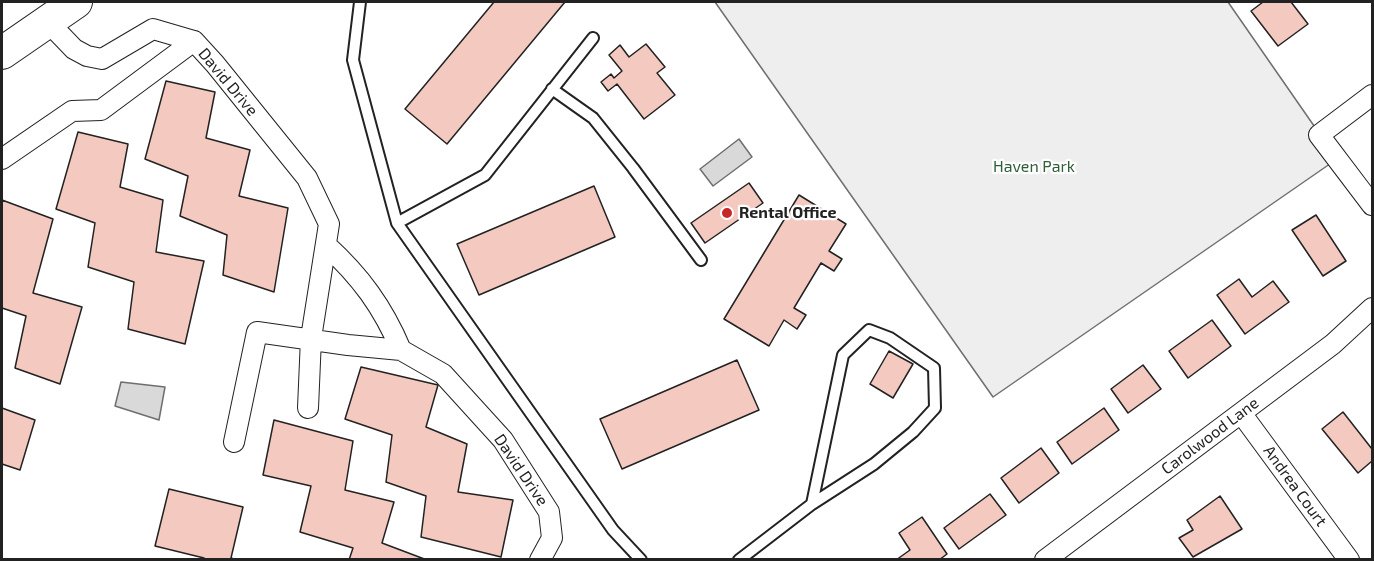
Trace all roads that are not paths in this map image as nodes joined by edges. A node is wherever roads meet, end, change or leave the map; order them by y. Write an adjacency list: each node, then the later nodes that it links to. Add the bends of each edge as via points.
1 (76, 2): 3 (main road)
2 (360, 2): 11 (lane, via 353,60)
3 (48, 22): 5 (street, David Drive, via 74,49 102,59 153,29); 6 (main road)
4 (593, 38): 7 (lane)
5 (194, 41): 9 (street, David Drive, via 102,110 72,111); 12 (street, David Drive, via 307,178 329,224)
6 (2, 53)
7 (552, 89): 11 (lane, via 485,175); 13 (lane, via 593,118)
8 (1372, 95): 10 (street, via 1319,135)
9 (2, 159)
10 (1372, 205)
11 (397, 223): 22 (lane, via 613,530)
12 (326, 245): 15 (street, David Drive); 16 (street, via 350,267 374,299)
13 (701, 261)
14 (1372, 308): 18 (street, Carolwood Lane, via 1333,344)
15 (311, 338): 16 (street, David Drive); 17 (street, David Drive); 19 (street, via 257,332)
16 (401, 350): 21 (street, David Drive, via 443,374 503,440 549,512 552,538)
17 (308, 408)
18 (1241, 412): 24 (street, Carolwood Lane); 25 (street, Andrea Court)
19 (234, 442)
20 (812, 504): 20 (lane, via 874,464 935,408 934,368 890,338 870,330 843,355); 23 (lane)
21 (540, 560)
22 (641, 560)
23 (739, 560)
24 (1045, 560)
25 (1348, 560)

